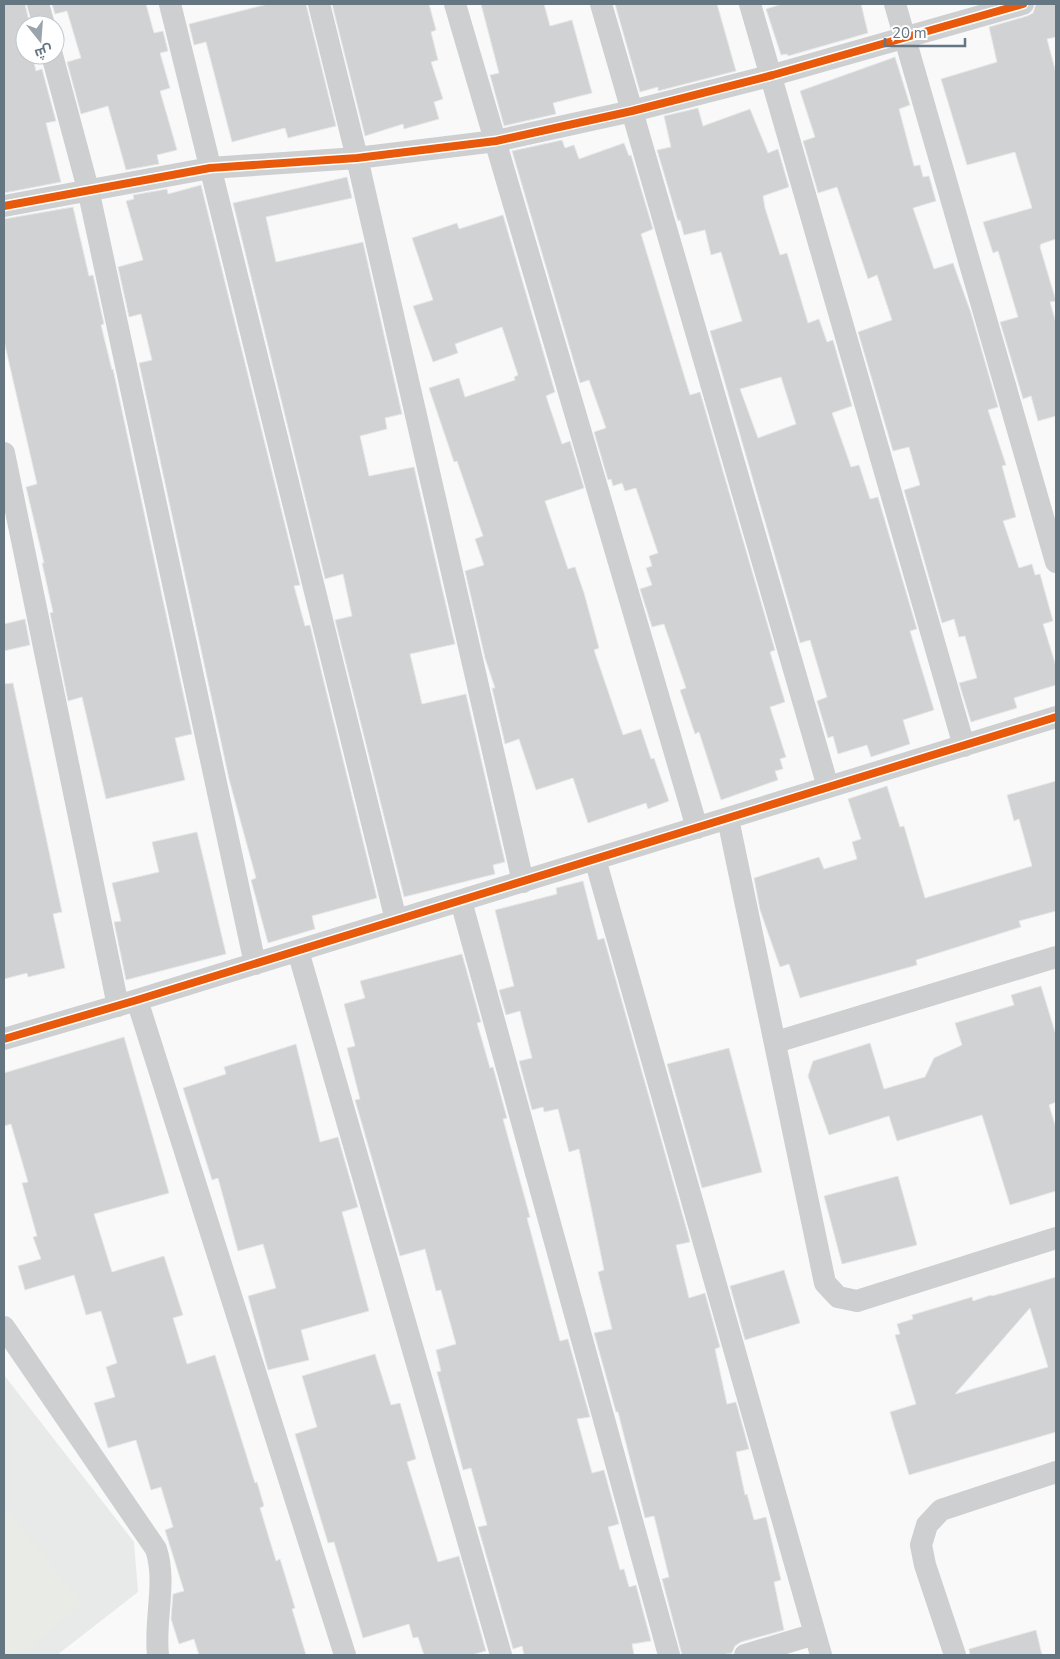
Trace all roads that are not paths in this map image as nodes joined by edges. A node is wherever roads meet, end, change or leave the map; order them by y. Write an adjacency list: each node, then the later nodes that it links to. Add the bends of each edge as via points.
1 (170, 4): 14 (street)
2 (319, 4): 13 (street)
3 (455, 4): 12 (street)
4 (601, 4): 11 (street)
5 (750, 4): 10 (street)
6 (895, 4): 8 (street)
7 (1023, 4): 8 (street)
8 (905, 38): 10 (street); 18 (street)
9 (55, 65): 15 (street)
10 (773, 75): 11 (street); 20 (street)
11 (632, 111): 12 (street); 21 (street)
12 (496, 141): 13 (street); 23 (street)
13 (357, 158): 14 (street); 25 (street)
14 (210, 168): 15 (street); 27 (street)
15 (88, 189): 16 (street); 30 (street)
16 (4, 206)
17 (4, 453): 31 (street)
18 (1056, 562)
19 (1056, 717): 20 (street)
20 (964, 746): 21 (street)
21 (828, 787): 22 (street)
22 (728, 819): 23 (street); 33 (street)
23 (698, 828): 24 (street)
24 (595, 859): 25 (street); 37 (street)
25 (523, 882): 26 (street)
26 (461, 901): 27 (street); 41 (street)
27 (396, 920): 28 (street)
28 (298, 951): 30 (street); 40 (street)
29 (1056, 957): 33 (street)
30 (255, 964): 31 (street)
31 (128, 1003): 32 (street); 39 (street)
32 (4, 1039)
33 (776, 1042): 34 (street, via 825,1283 838,1297 857,1301)
34 (1056, 1238)
35 (4, 1327): 38 (street, via 156,1549 160,1561)
36 (1056, 1472): 43 (street, via 941,1510 927,1525 921,1545)
37 (818, 1645): 42 (street)
38 (158, 1655)
39 (345, 1655)
40 (501, 1655)
41 (669, 1655)
42 (745, 1655)
43 (955, 1655)

